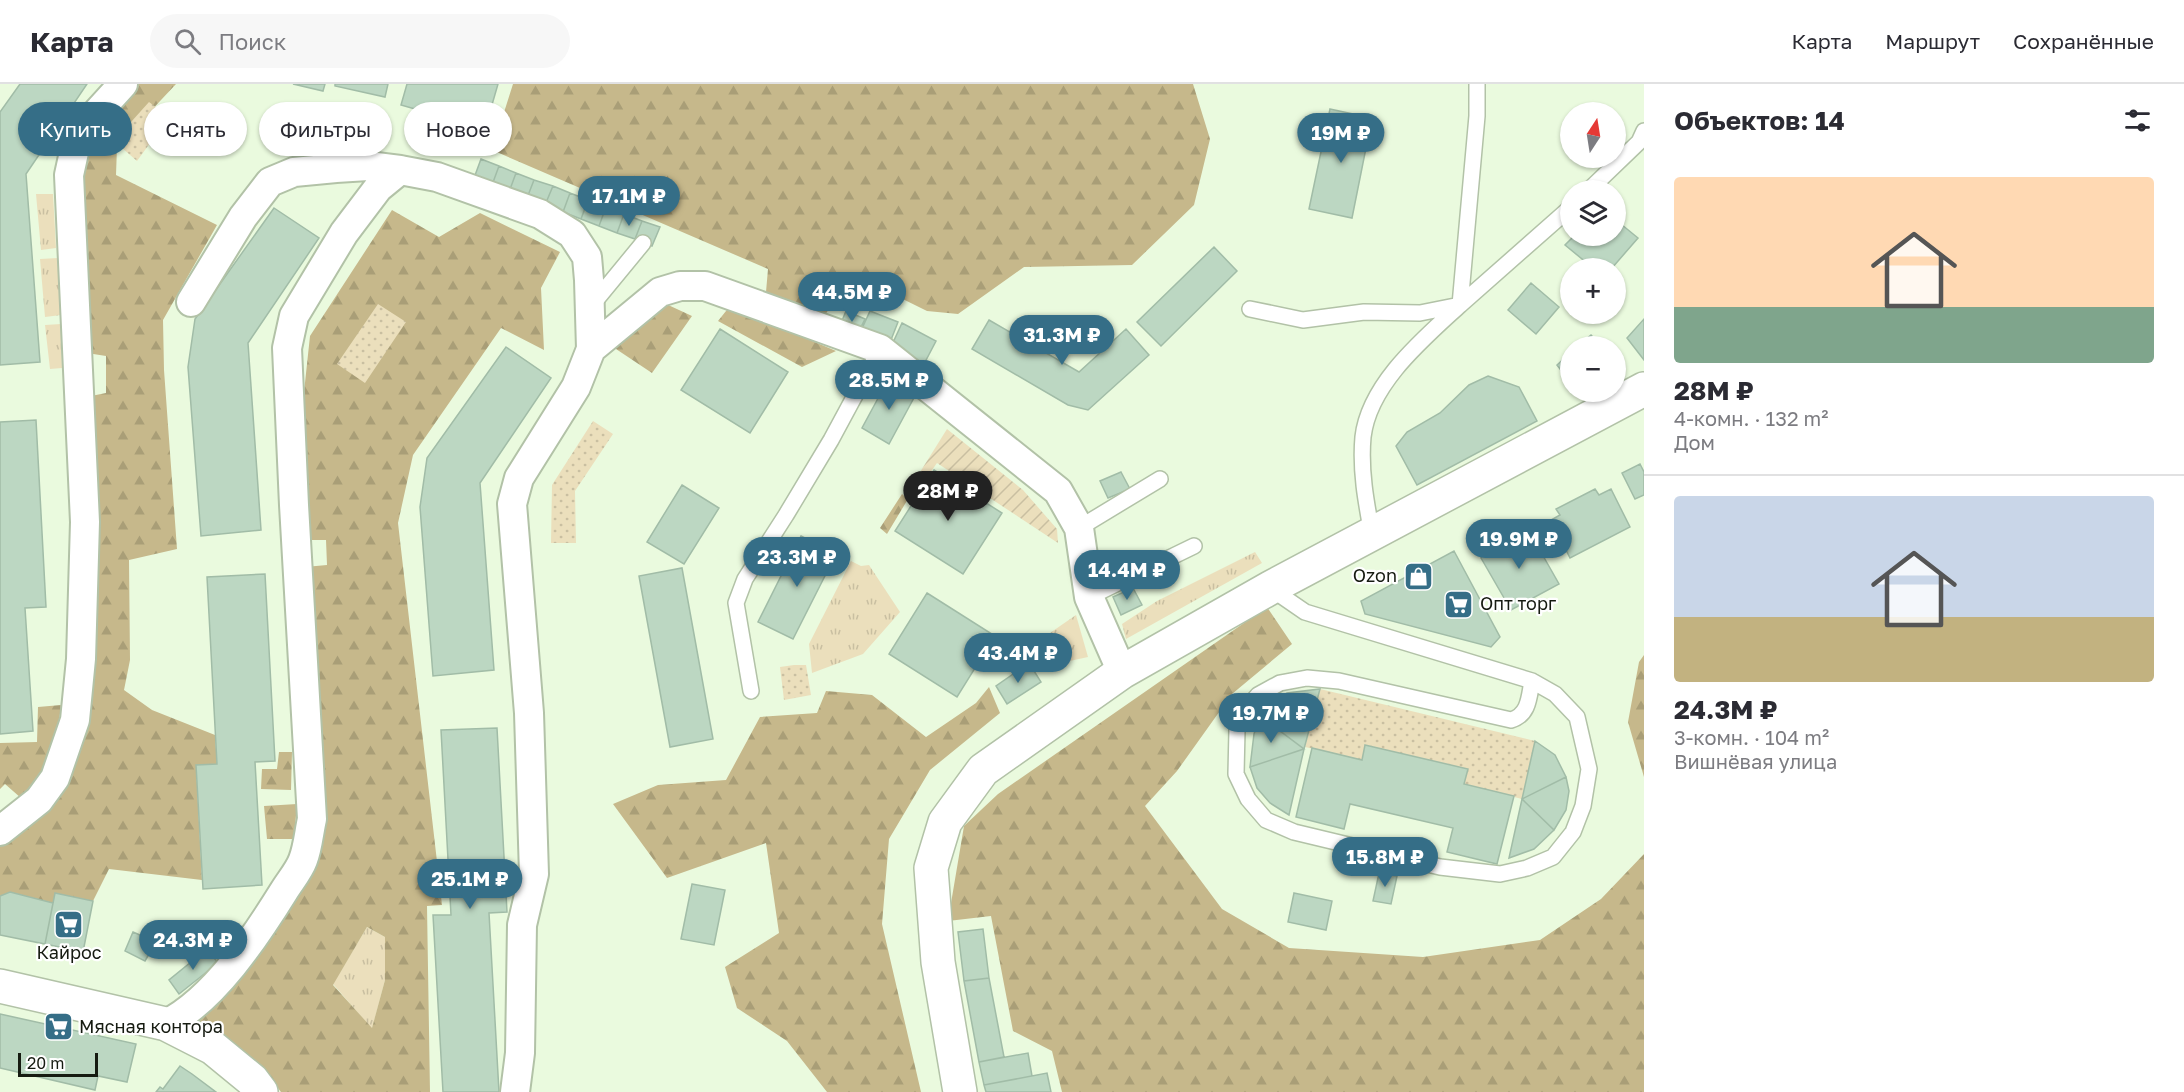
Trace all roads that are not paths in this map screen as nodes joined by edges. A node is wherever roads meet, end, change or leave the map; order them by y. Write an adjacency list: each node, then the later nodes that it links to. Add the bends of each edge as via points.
1 (123, 84): 24 (street, via 76,143 69,175 85,522 75,720 55,778 39,800)
2 (1477, 84): 9 (lane)
3 (1644, 131): 5 (lane, via 1639,142)
4 (400, 170): 8 (street, via 336,168 294,172 270,182 243,217); 10 (street, via 437,177 540,214 572,234 587,257); 26 (street, via 378,188 344,233 294,316 287,348 312,819 303,861 267,919 210,993)
5 (1599, 180)
6 (1560, 217): 9 (lane)
7 (643, 243): 10 (lane)
8 (191, 302)
9 (1460, 305): 11 (lane, via 1420,313 1364,312 1303,320); 17 (lane, via 1408,354 1374,401 1363,436 1363,486)
10 (590, 308): 12 (street)
11 (1250, 309)
12 (591, 349): 13 (street, via 660,292 680,286 705,286); 28 (street, via 576,387 519,478 512,504 531,732 534,874 522,925 520,1053)
13 (880, 350): 16 (street, via 947,408 1058,491); 23 (lane, via 831,440 745,579 736,603)
14 (1644, 389): 17 (street)
15 (1160, 479): 16 (lane)
16 (1079, 528): 20 (street)
17 (1372, 534): 19 (street)
18 (1194, 546): 20 (lane)
19 (1270, 588): 21 (street); 22 (lane, via 1305,612)
20 (1089, 597): 21 (street)
21 (1122, 672): 29 (street, via 983,770 945,822 931,868 938,962)
22 (1532, 681): 22 (lane, via 1555,694 1577,717 1589,769 1583,806 1573,832 1553,857 1527,868 1500,874 1440,867 1294,832 1266,820 1248,799 1236,774 1237,730 1246,709 1258,695 1280,683 1307,678 1339,681 1511,720 1525,711)
23 (751, 691)
24 (0, 831)
25 (0, 986): 26 (street)
26 (166, 1024): 27 (street, via 213,1048)
27 (261, 1092)
28 (515, 1092)
29 (960, 1092)

